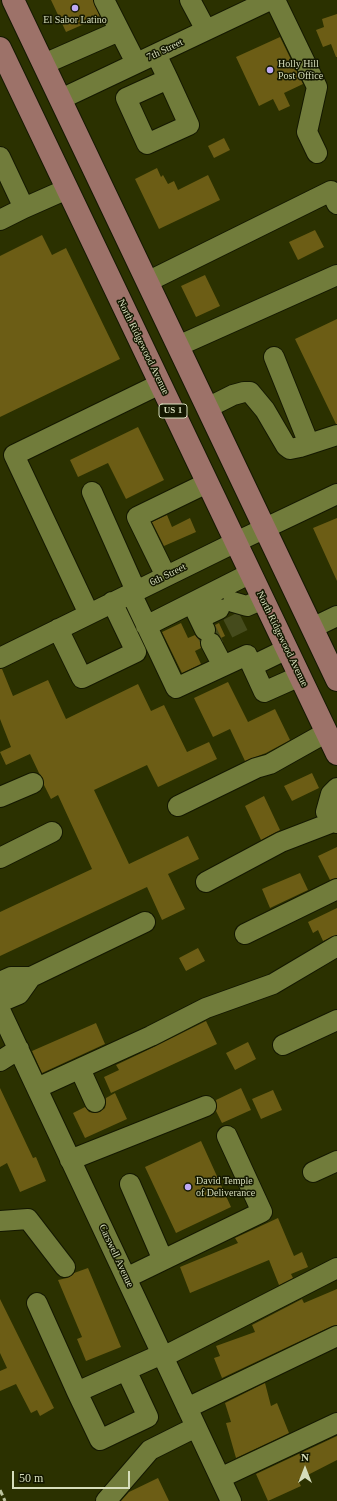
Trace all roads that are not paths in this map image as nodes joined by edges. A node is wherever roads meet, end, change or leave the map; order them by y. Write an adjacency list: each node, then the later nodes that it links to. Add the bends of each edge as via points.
1 (14, 0): 11 (main road)
2 (190, 0): 6 (street)
3 (270, 0): 6 (street, 7th Street)
4 (275, 0): 14 (street, via 317,87 307,132)
5 (107, 2): 7 (street)
6 (206, 30): 8 (street, 7th Street)
7 (119, 32): 10 (street); 11 (street)
8 (156, 54): 10 (street, 7th Street); 12 (street)
9 (4, 59): 13 (main road, via 38,91); 16 (main road, North Ridgewood Avenue / US 1)
10 (136, 63): 13 (street, 7th Street)
11 (44, 64): 13 (main road)
12 (168, 79)
13 (60, 99): 21 (main road)
14 (317, 154)
15 (0, 157): 18 (street)
16 (67, 189): 18 (street); 24 (main road, North Ridgewood Avenue / US 1)
17 (337, 204): 21 (street, via 331,191)
18 (24, 208): 19 (street)
19 (0, 220)
20 (337, 275): 22 (street)
21 (147, 282): 22 (main road)
22 (178, 346): 25 (main road)
23 (274, 357): 27 (street)
24 (160, 384): 28 (main road, North Ridgewood Avenue / US 1); 38 (street, via 14,455)
25 (208, 408): 27 (street, via 233,395 250,392 265,410 286,446 290,448); 31 (main road)
26 (337, 435): 27 (street)
27 (309, 444)
28 (208, 482): 32 (main road, North Ridgewood Avenue / US 1); 34 (street, via 137,517)
29 (92, 492): 35 (street)
30 (337, 494): 31 (street, 6th Street)
31 (264, 528): 32 (street, 6th Street); 42 (main road)
32 (236, 542): 33 (main road, North Ridgewood Avenue / US 1); 34 (street, 6th Street)
33 (251, 573): 37 (main road, North Ridgewood Avenue / US 1); 40 (street)
34 (166, 576): 35 (street, 6th Street)
35 (134, 592): 36 (street, 6th Street); 41 (street)
36 (112, 602): 38 (street, 6th Street); 43 (street, via 136,652 82,678)
37 (241, 607): 40 (street); 44 (main road, North Ridgewood Avenue / US 1)
38 (88, 614): 43 (street, 6th Street)
39 (337, 616): 42 (street)
40 (202, 623): 41 (street); 46 (street)
41 (146, 626): 46 (street, via 176,688)
42 (312, 628): 49 (main road)
43 (58, 629): 45 (street, 6th Street)
44 (287, 648): 47 (street); 48 (main road, North Ridgewood Avenue / US 1)
45 (0, 658)
46 (223, 666): 47 (street, via 246,655)
47 (252, 666): 48 (street, via 264,692)
48 (300, 676): 50 (main road, North Ridgewood Avenue / US 1)
49 (337, 680)
50 (327, 732): 51 (main road, North Ridgewood Avenue / US 1); 55 (street, via 270,764 256,768)
51 (337, 754)
52 (33, 782): 54 (street)
53 (337, 788): 56 (street, via 330,794 326,812)
54 (0, 797)
55 (178, 806)
56 (335, 823): 59 (street, via 281,842)
57 (52, 832): 58 (street)
58 (0, 858)
59 (206, 882)
60 (337, 889): 62 (street)
61 (145, 922): 64 (street)
62 (245, 934)
63 (337, 946): 72 (street, via 273,984 206,1008)
64 (31, 977): 65 (street, via 11,977); 66 (street, via 18,994)
65 (0, 982)
66 (0, 1002)
67 (0, 1010): 70 (street, Carswell Avenue)
68 (337, 1020): 69 (street)
69 (283, 1045)
70 (18, 1049): 71 (street); 73 (street, Carswell Avenue)
71 (0, 1061)
72 (80, 1069): 73 (street); 74 (street)
73 (37, 1088): 77 (street, Carswell Avenue)
74 (94, 1102)
75 (206, 1106): 77 (street)
76 (226, 1136): 82 (street, via 262,1212)
77 (70, 1160): 85 (street, Carswell Avenue)
78 (337, 1161): 79 (street)
79 (313, 1172)
80 (130, 1184): 82 (street)
81 (0, 1221): 83 (street, via 28,1219)
82 (163, 1260): 85 (street)
83 (65, 1267)
84 (337, 1268): 88 (street)
85 (126, 1278): 88 (street, Carswell Avenue)
86 (37, 1303): 90 (street)
87 (337, 1336): 91 (street)
88 (163, 1356): 89 (street); 91 (street, Carswell Avenue)
89 (126, 1370): 90 (street); 90 (street, via 148,1417 100,1440)
90 (77, 1392)
91 (187, 1408): 93 (street, Carswell Avenue)
92 (337, 1423): 94 (street)
93 (196, 1427): 94 (street, Carswell Avenue); 95 (street, via 150,1450)
94 (220, 1478): 96 (street, Carswell Avenue)
95 (106, 1501)
96 (231, 1501)

